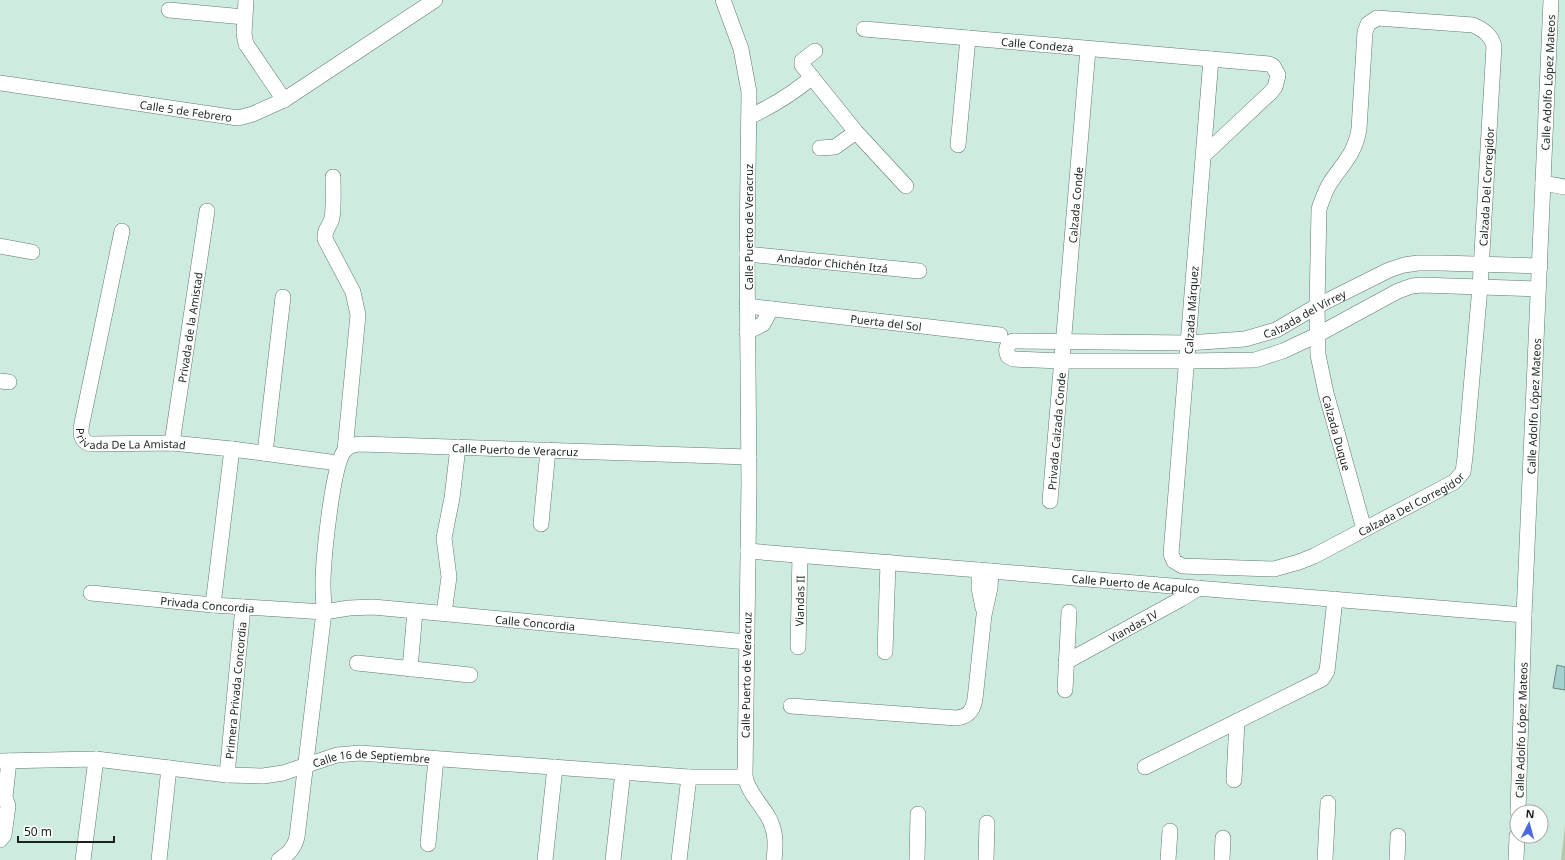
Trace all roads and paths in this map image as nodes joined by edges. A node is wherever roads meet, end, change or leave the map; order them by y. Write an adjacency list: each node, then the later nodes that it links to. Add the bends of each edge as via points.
1 (246, 0): 6 (street)
2 (435, 0): 14 (street, Calle 5 de Febrero)
3 (723, 0): 15 (street, Calle Puerto de Veracruz, via 744,64 749,92)
4 (1551, 0): 21 (street, Calle Adolfo López Mateos)
5 (169, 10): 6 (street)
6 (244, 17): 14 (street, via 246,44)
7 (864, 29): 8 (street, Calle Condeza)
8 (968, 38): 9 (street, Calle Condeza); 17 (street)
9 (1088, 49): 11 (street, Calle Condeza); 41 (street, Calzada Conde)
10 (815, 51): 12 (street, via 802,61 802,65)
11 (1211, 58): 19 (street, Calzada Márquez); 19 (street, Calle Condeza, via 1269,64 1278,75 1271,92)
12 (812, 77): 15 (street, via 791,94); 16 (street)
13 (0, 83): 14 (street, Calle 5 de Febrero, via 229,118 253,114)
14 (284, 100)
15 (749, 118): 28 (street, Calle Puerto de Veracruz)
16 (856, 132): 18 (street, via 835,147); 22 (street)
17 (958, 145)
18 (820, 148)
19 (1204, 155): 42 (street, Calzada Márquez)
20 (333, 176): 50 (street, via 333,207 331,220 324,232 325,239 353,292 358,315)
21 (1543, 183): 23 (street); 30 (street, Calle Adolfo López Mateos)
22 (906, 186)
23 (1565, 187)
24 (207, 211): 45 (street, Privada de la Amistad)
25 (122, 231): 45 (street, Privada De La Amistad, via 81,435 83,440 91,444)
26 (0, 246): 27 (street)
27 (32, 252)
28 (747, 254): 31 (street, Andador Chichén Itzá); 35 (street, Calle Puerto de Veracruz)
29 (1482, 263): 30 (street, Calzada del Virrey); 32 (street, Calzada Del Corregidor); 36 (street, Calzada del Virrey, via 1418,263 1404,266 1389,270); 36 (street, Calzada Del Corregidor, via 1494,46 1492,40 1484,30 1473,25 1377,18 1368,24 1365,32 1356,144 1329,184 1319,209)
30 (1540, 266): 33 (street, Calle Adolfo López Mateos)
31 (919, 271)
32 (1480, 287): 33 (street, Calzada del Virrey); 40 (street, Calzada del Virrey, via 1412,286); 54 (street, Calzada Del Corregidor, via 1466,457 1462,472 1454,482)
33 (1538, 289): 69 (street, Calle Adolfo López Mateos)
34 (283, 297): 49 (street)
35 (747, 306): 37 (street, Puerta del Sol); 38 (street, Calle Puerto de Veracruz)
36 (1318, 306): 40 (street, Calzada Del Corregidor); 42 (street, Calzada del Virrey, via 1290,323 1260,335 1245,339)
37 (771, 309): 38 (street, via 763,324); 39 (street, Puerta del Sol)
38 (747, 332): 51 (street, Calle Puerto de Veracruz)
39 (1000, 335)
40 (1317, 335): 44 (street, Calzada del Virrey, via 1283,351 1255,360); 54 (street, Calzada Duque, via 1321,373)
41 (1064, 342): 42 (street, Calzada del Virrey); 43 (street, Calzada Conde); 43 (street, Calzada del Virrey, via 1013,341 1007,347 1007,354 1013,359)
42 (1188, 342): 44 (street, Calzada Márquez)
43 (1062, 360): 44 (street, Calzada del Virrey); 52 (street, Privada Calzada Conde)
44 (1187, 361): 57 (street, Calzada Márquez, via 1170,549)
45 (172, 443): 47 (street, Privada De La Amistad)
46 (458, 447): 48 (street, Calle Puerto de Veracruz); 50 (street, Calle Puerto de Veracruz, via 356,444); 68 (street, via 444,538 449,577)
47 (232, 448): 49 (street, Privada De La Amistad); 63 (street)
48 (548, 450): 51 (street, Calle Puerto de Veracruz); 53 (street)
49 (266, 453): 50 (street, Privada De La Amistad)
50 (341, 456): 66 (street, via 332,498 325,554)
51 (749, 457): 55 (street, Calle Puerto de Veracruz)
52 (1050, 501)
53 (541, 524)
54 (1364, 529): 57 (street, Calzada Del Corregidor, via 1299,562 1274,569 1187,567)
55 (748, 550): 56 (street, Calle Puerto de Acapulco); 70 (street, Calle Puerto de Veracruz)
56 (800, 555): 58 (street, Calle Puerto de Acapulco); 71 (street, Viandas II)
57 (1174, 561)
58 (888, 562): 59 (street, Calle Puerto de Acapulco); 72 (street)
59 (985, 570): 60 (street, Calle Puerto de Acapulco); 78 (street, via 990,588 984,615 975,699 972,711 968,715 956,718)
60 (1199, 588): 62 (street, Calle Puerto de Acapulco); 73 (street, Viandas IV)
61 (91, 593): 63 (street, Privada Concordia)
62 (1335, 599): 69 (street, Calle Puerto de Acapulco); 79 (street, via 1327,671 1322,679)
63 (213, 605): 64 (street, Privada Concordia)
64 (243, 607): 66 (street, Privada Concordia); 88 (street, Primera Privada Concordia)
65 (420, 611): 66 (street, Calle Concordia, via 361,607); 68 (street, Calle Concordia); 75 (street)
66 (324, 612): 83 (street)
67 (1069, 612): 73 (street)
68 (444, 613): 70 (street, Calle Concordia)
69 (1524, 615): 94 (street, Calle Adolfo López Mateos)
70 (747, 642): 90 (street, Calle Puerto de Veracruz)
71 (798, 647)
72 (885, 652)
73 (1066, 662): 77 (street)
74 (357, 664): 75 (street)
75 (415, 669): 76 (street)
76 (470, 675)
77 (1064, 690)
78 (791, 706)
79 (1237, 721): 85 (street); 91 (street)
80 (436, 759): 83 (street, Calle 16 de Septiembre, via 346,753); 84 (street, Calle 16 de Septiembre); 101 (street)
81 (96, 760): 82 (street, Calle 16 de Septiembre); 86 (street, Calle 16 de Septiembre); 103 (street)
82 (5, 761): 92 (street)
83 (307, 765): 88 (street, Calle 16 de Septiembre, via 273,776); 105 (street, via 295,845 291,852)
84 (555, 767): 87 (street, Calle 16 de Septiembre); 106 (street)
85 (1146, 767)
86 (169, 768): 88 (street, Calle 16 de Septiembre); 104 (street)
87 (623, 772): 89 (street, Calle 16 de Septiembre); 107 (street)
88 (227, 775)
89 (689, 777): 90 (street, Calle 16 de Septiembre); 108 (street)
90 (745, 777): 109 (street, Calle Puerto de Veracruz, via 750,792 772,824 775,837)
91 (1234, 780)
92 (2, 800): 100 (street, via 8,806 4,835)
93 (1328, 803): 114 (street)
94 (1518, 804)
95 (918, 814): 110 (street)
96 (987, 823): 111 (street)
97 (1170, 831): 112 (street)
98 (1398, 836): 115 (street)
99 (1223, 838): 113 (street)
100 (0, 840)
101 (428, 844)
102 (1517, 844): 116 (street)
103 (83, 860)
104 (159, 860)
105 (278, 860)
106 (545, 860)
107 (613, 860)
108 (679, 860)
109 (774, 860)
110 (917, 860)
111 (986, 860)
112 (1168, 860)
113 (1222, 860)
114 (1326, 860)
115 (1397, 860)
116 (1516, 860)

